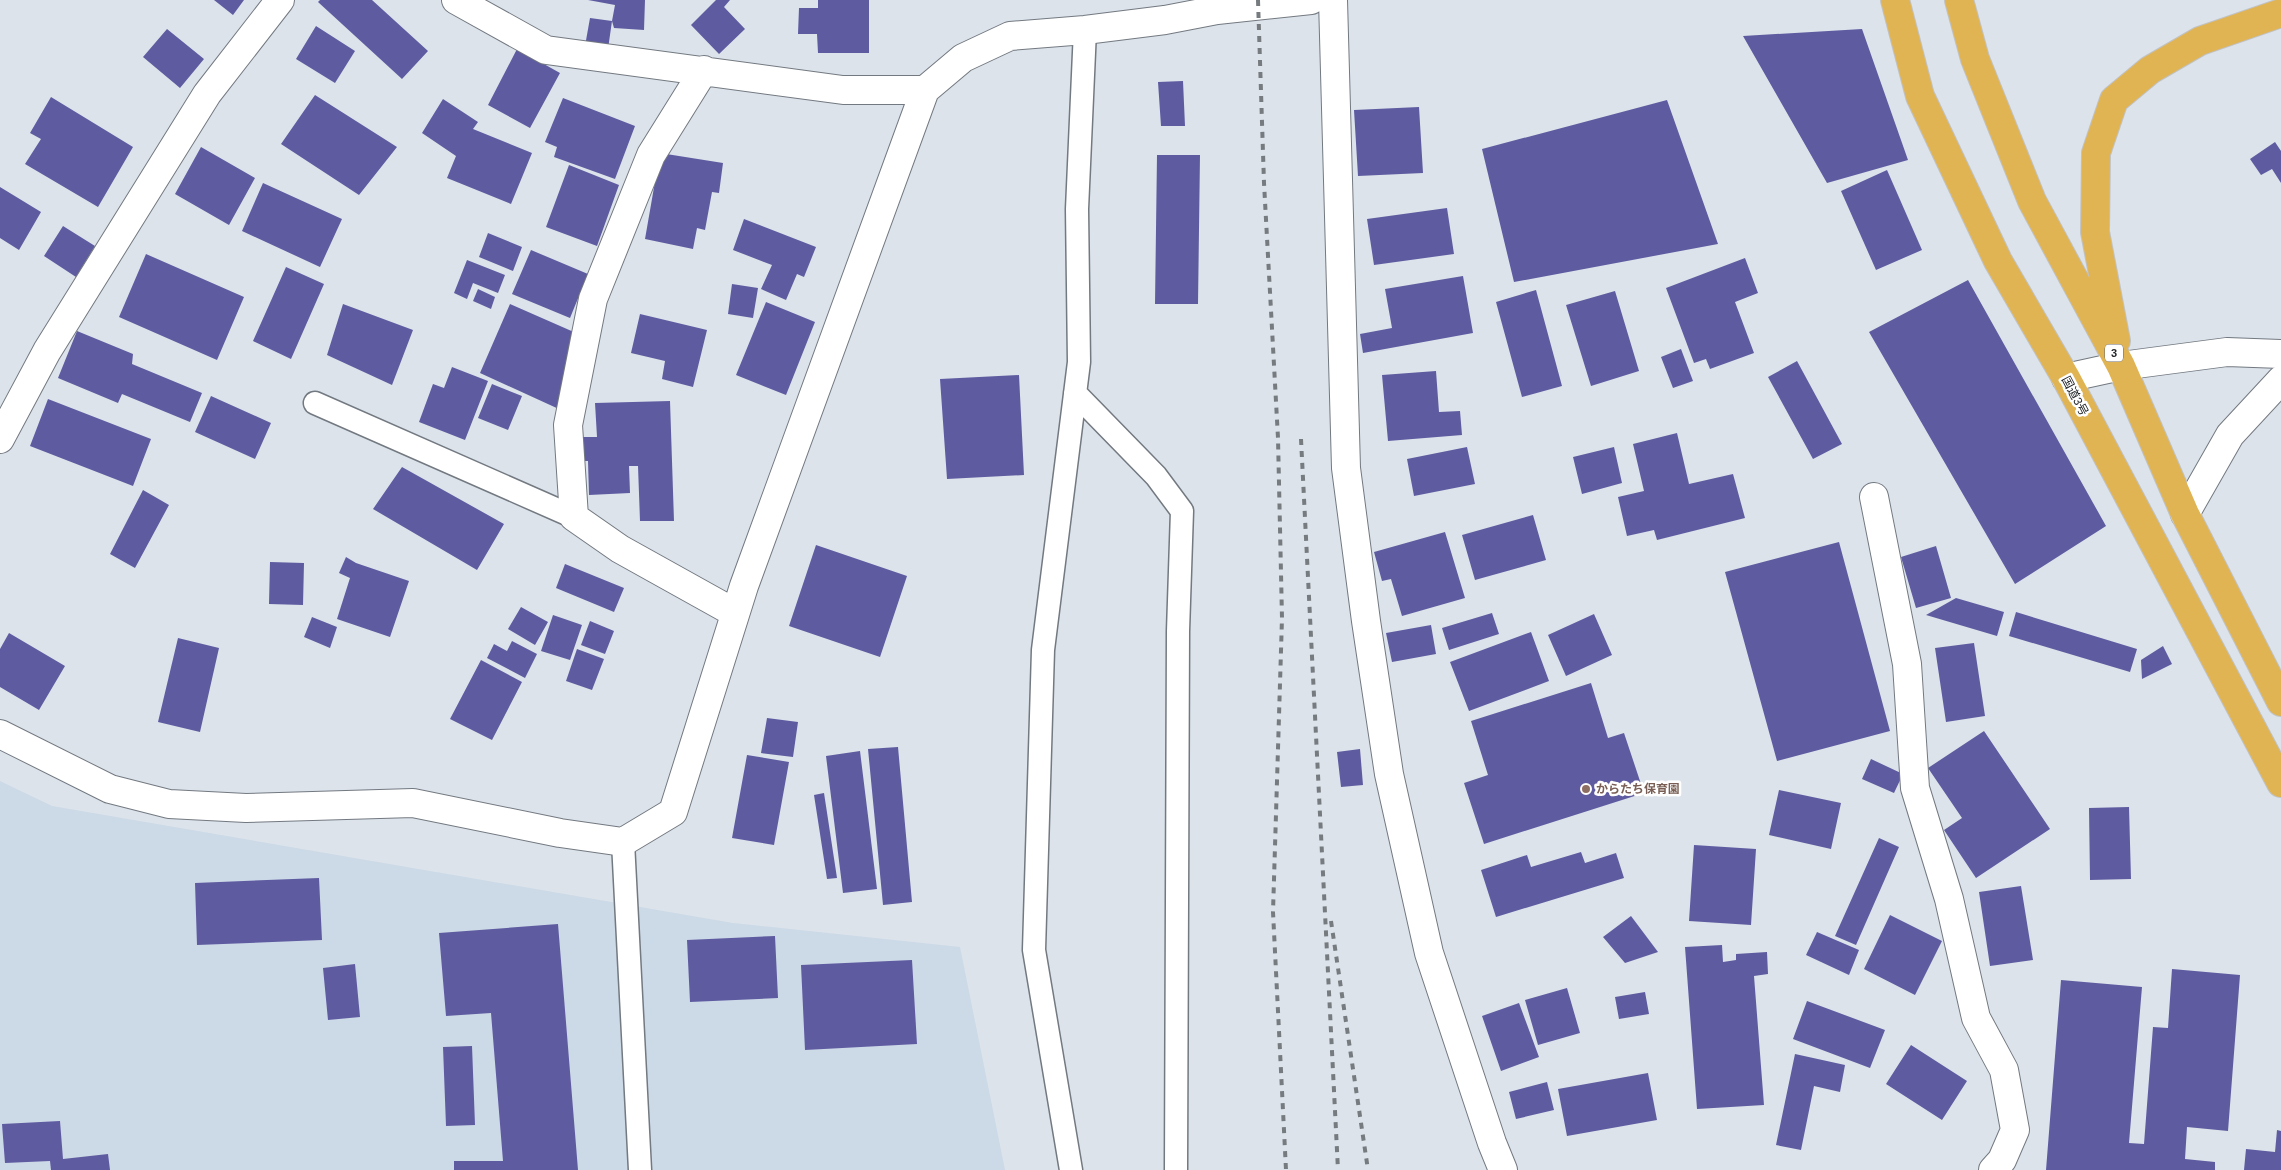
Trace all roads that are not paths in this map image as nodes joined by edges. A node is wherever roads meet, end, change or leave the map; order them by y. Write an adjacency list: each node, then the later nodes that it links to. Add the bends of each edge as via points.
1 (280, 0): 18 (street, via 207,94 47,351)
2 (456, 0): 10 (street, via 546,50)
3 (1311, 0): 7 (street, via 1217,10)
4 (1333, 0): 30 (street, via 1346,468 1366,621 1389,774 1429,953)
5 (1895, 0): 14 (highway, 国道3号, via 1920,96 1998,261)
6 (1959, 0): 13 (highway, 3, via 1975,59 2032,201)
7 (1164, 10): 9 (street)
8 (2281, 13): 13 (highway, via 2200,41 2150,70 2114,100 2096,153 2095,232)
9 (1085, 30): 11 (street, via 1010,36 963,58); 16 (lane, via 1077,209 1079,362)
10 (704, 70): 11 (street, via 844,90); 21 (street, via 651,155 593,299 568,426)
11 (925, 90): 22 (street)
12 (2281, 354): 13 (street, via 2227,352)
13 (2120, 366): 14 (street); 20 (highway, 3)
14 (2066, 378): 25 (highway, 国道3号)
15 (2281, 380): 20 (street, via 2230,435)
16 (1075, 393): 28 (lane, via 1043,650 1034,950); 29 (lane, via 1156,476 1182,511 1178,641)
17 (315, 402): 21 (lane)
18 (0, 439)
19 (1874, 497): 31 (street, via 1907,664 1915,788 1949,899 1976,1018 2004,1070 2014,1130 2002,1160)
20 (2185, 514): 23 (highway, 3)
21 (574, 517): 22 (street, via 620,549)
22 (735, 613): 26 (street, via 673,812)
23 (2281, 702)
24 (0, 734): 26 (street, via 110,789 169,804 246,808 413,803 560,833)
25 (2281, 783)
26 (623, 842): 27 (lane)
27 (640, 1170)
28 (1071, 1170)
29 (1176, 1170)
30 (1503, 1170)
31 (1993, 1170)

